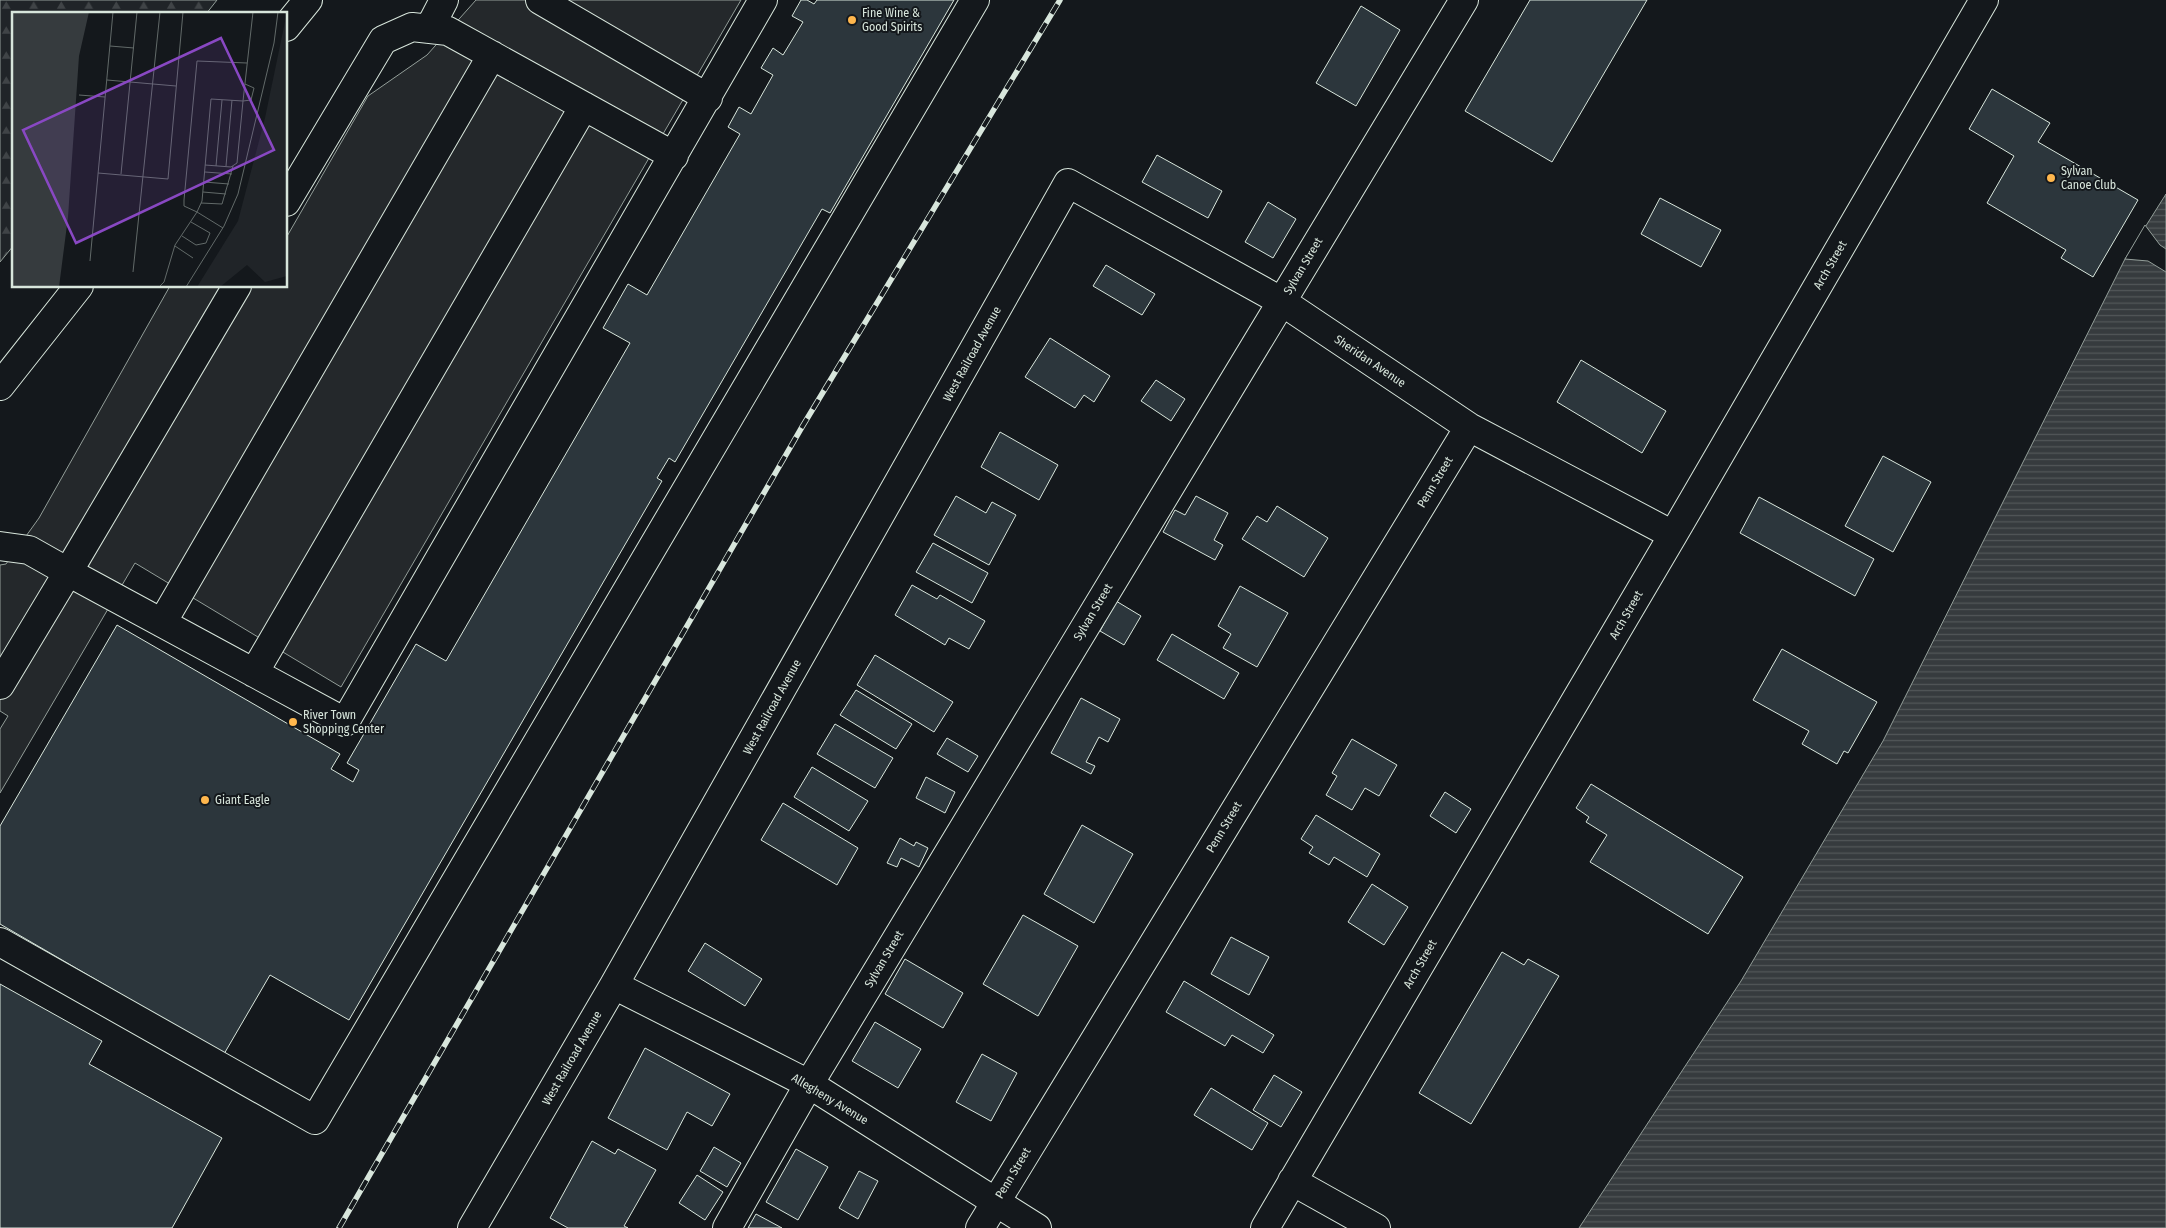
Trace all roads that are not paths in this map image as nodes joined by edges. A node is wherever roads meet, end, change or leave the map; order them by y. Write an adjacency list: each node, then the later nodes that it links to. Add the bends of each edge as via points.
1 (308, 0): 8 (street)
2 (444, 0): 9 (street)
3 (540, 0): 11 (street)
4 (975, 0): 27 (street, via 315,1120)
5 (1464, 0): 18 (street, Sylvan Street)
6 (1984, 0): 21 (street, Arch Street)
7 (755, 3): 11 (street)
8 (288, 25)
9 (429, 29): 10 (street, via 448,31); 15 (street, via 412,27 383,40)
10 (492, 56): 12 (street); 24 (street)
11 (708, 98): 13 (street)
12 (584, 106): 13 (street); 25 (street)
13 (674, 156): 25 (street, via 344,722)
14 (1068, 183): 18 (street, Sheridan Avenue); 28 (street, West Railroad Avenue)
15 (288, 199)
16 (78, 288): 19 (street)
17 (236, 288): 23 (street)
18 (1281, 301): 20 (street, Sheridan Avenue); 29 (street, Sylvan Street)
19 (0, 386)
20 (1469, 427): 21 (street, Sheridan Avenue); 31 (street, Penn Street)
21 (1673, 535): 30 (street, Arch Street)
22 (0, 546): 23 (street, via 29,550)
23 (68, 572): 24 (street); 26 (street)
24 (162, 624): 25 (street)
25 (254, 673)
26 (0, 684)
27 (0, 942)
28 (614, 986): 29 (street, Allegheny Avenue); 32 (street, West Railroad Avenue)
29 (809, 1084): 31 (street, Allegheny Avenue); 33 (street, Sylvan Street)
30 (1292, 1181): 36 (street, Arch Street); 37 (street)
31 (995, 1201): 34 (street, Penn Street); 35 (street, Allegheny Avenue)
32 (472, 1228)
33 (728, 1228)
34 (980, 1228)
35 (1038, 1228)
36 (1265, 1228)
37 (1376, 1228)

